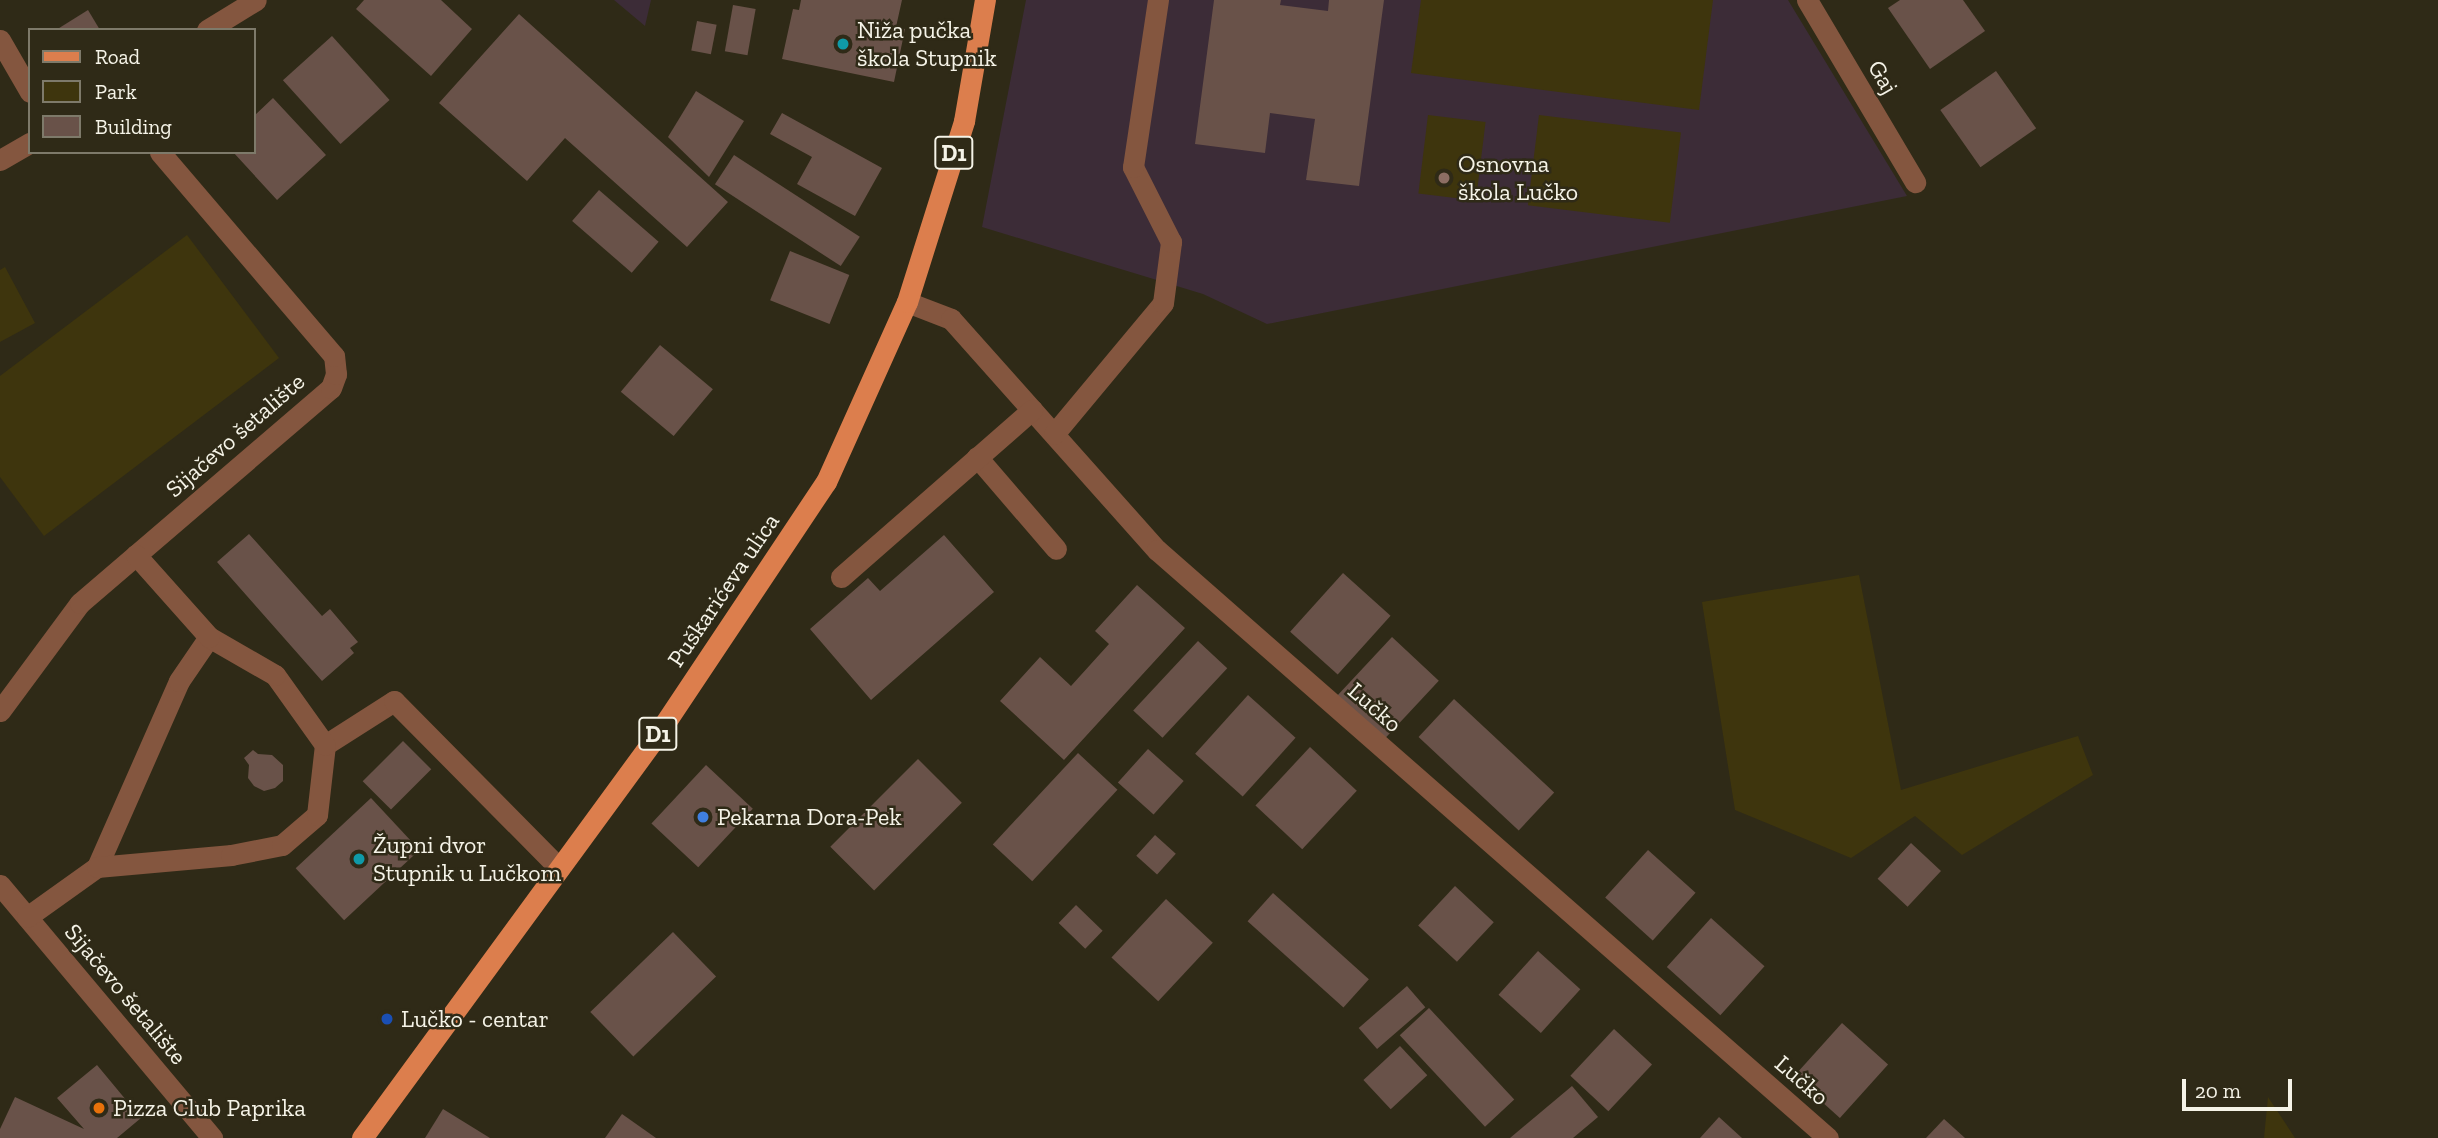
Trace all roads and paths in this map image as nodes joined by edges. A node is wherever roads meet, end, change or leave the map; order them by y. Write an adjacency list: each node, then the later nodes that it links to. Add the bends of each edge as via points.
1 (256, 0): 5 (street)
2 (985, 0): 12 (main road, Puškarićeva ulica / D1, via 964,121)
3 (1158, 0): 14 (street, via 1133,167 1171,242 1163,303)
4 (1807, 0): 11 (street, Gaj)
5 (210, 28)
6 (0, 40): 7 (street)
7 (28, 89)
8 (28, 144): 10 (street)
9 (162, 154): 17 (street, Sijačevo šetalište, via 327,347 334,356 336,373 331,388)
10 (0, 160)
11 (1915, 182)
12 (907, 302): 13 (street, Lučko, via 951,319); 23 (main road, Puškarićeva ulica / D1, via 826,482 657,735)
13 (1032, 410): 14 (street, Lučko); 15 (street)
14 (1054, 434): 28 (street, Lučko, via 1157,550)
15 (977, 457): 16 (street); 18 (street)
16 (1056, 548)
17 (136, 555): 19 (street); 20 (street, Sijačevo šetalište, via 80,603)
18 (841, 577)
19 (209, 637): 21 (street, via 275,675); 22 (street, via 179,681)
20 (0, 711)
21 (326, 746): 22 (street, via 317,815 282,845 232,855); 23 (street, via 394,701)
22 (97, 867): 25 (street)
23 (559, 868): 27 (main road, Puškarićeva ulica / D1)
24 (0, 885): 25 (street, Sijačevo šetalište)
25 (27, 917): 26 (street, Sijačevo šetalište)
26 (212, 1138)
27 (362, 1138)
28 (1828, 1138)

